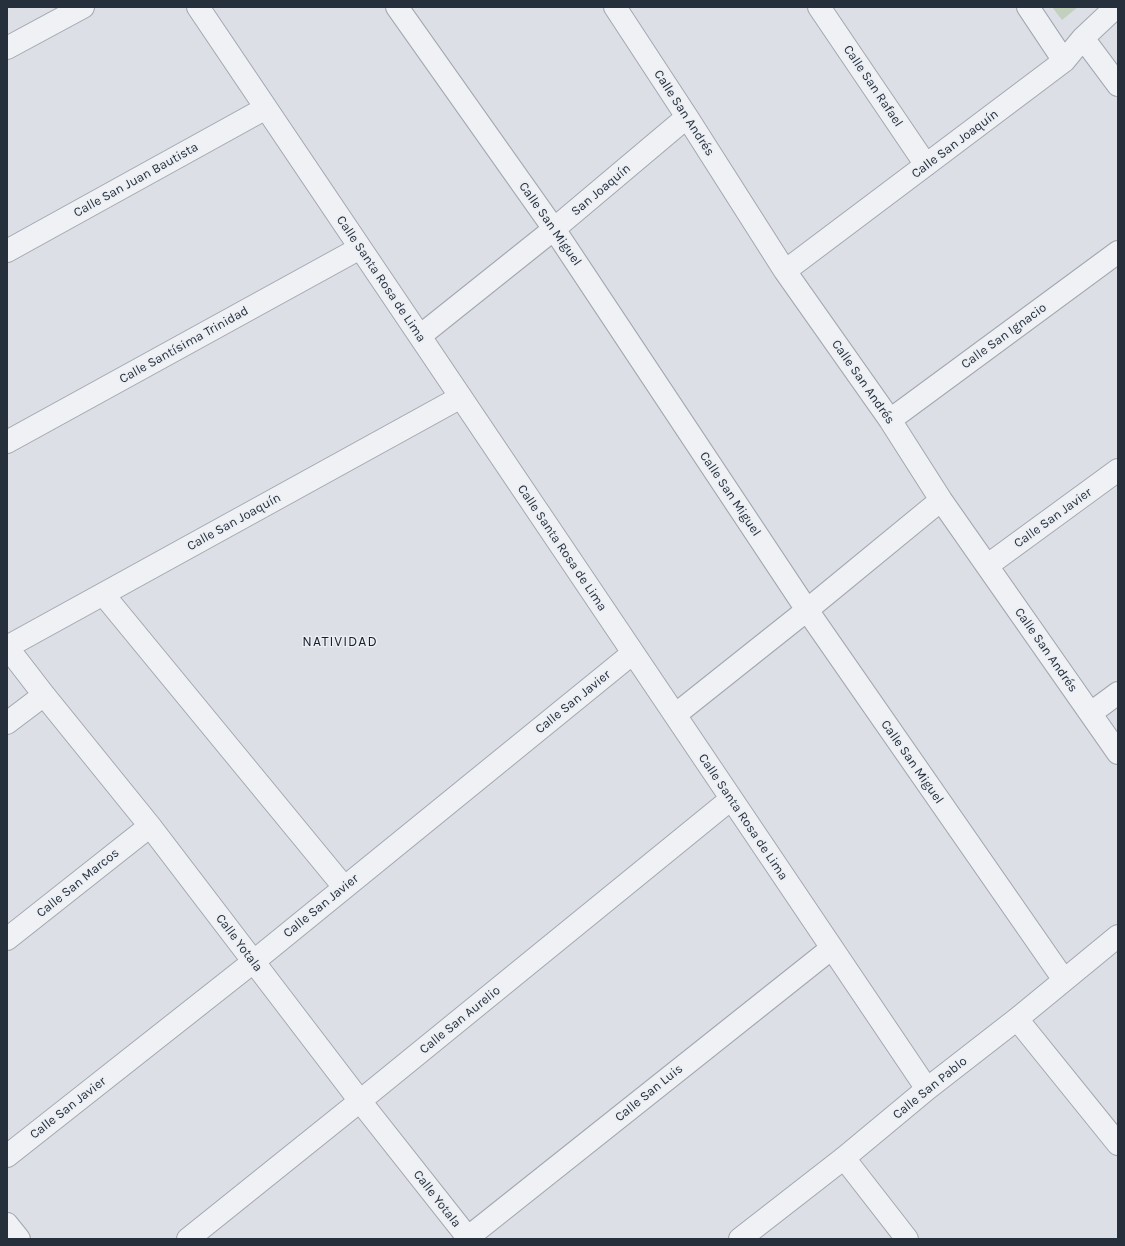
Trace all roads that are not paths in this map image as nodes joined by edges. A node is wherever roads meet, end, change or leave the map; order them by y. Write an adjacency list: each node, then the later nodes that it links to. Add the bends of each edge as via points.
1 (82, 7): 10 (street)
2 (198, 7): 13 (street, Calle Santa Rosa de Lima)
3 (397, 7): 16 (street, Calle San Miguel)
4 (615, 7): 14 (street, Calle San Andrés)
5 (819, 7): 15 (street, Calle San Rafael)
6 (1028, 7): 11 (street)
7 (1116, 7): 8 (street); 9 (street, Calle San Joaquín)
8 (1118, 10)
9 (1083, 38): 11 (street, Calle San Joaquín); 12 (street)
10 (7, 48)
11 (1064, 60): 15 (street, Calle San Joaquín)
12 (1118, 85)
13 (266, 108): 17 (street, Calle Santa Rosa de Lima); 18 (street, Calle San Juan Bautista)
14 (687, 117): 16 (street, San Joaquín); 20 (street, Calle San Andrés)
15 (926, 165): 20 (street, Calle San Joaquín)
16 (554, 229): 21 (street, San Joaquín); 29 (street, Calle San Miguel)
17 (360, 248): 21 (street, Calle Santa Rosa de Lima); 24 (street, Calle Santísima Trinidad)
18 (7, 251)
19 (1118, 252): 23 (street, Calle San Ignacio)
20 (785, 271): 23 (street, Calle San Andrés)
21 (420, 336): 22 (street, Calle Santa Rosa de Lima)
22 (461, 397): 28 (street, Calle San Joaquín); 31 (street, Calle Santa Rosa de Lima)
23 (890, 420): 26 (street, Calle San Andrés)
24 (7, 442)
25 (1118, 470): 27 (street, Calle San Javier)
26 (941, 500): 27 (street, Calle San Andrés); 29 (street)
27 (988, 565): 34 (street, Calle San Andrés)
28 (103, 594): 30 (street, Calle San Joaquín); 40 (street)
29 (807, 610): 35 (street); 45 (street, Calle San Miguel)
30 (7, 647): 33 (street, Calle Yotala)
31 (633, 653): 35 (street, Calle Santa Rosa de Lima); 40 (street, Calle San Javier)
32 (1118, 693): 34 (street)
33 (44, 695): 36 (street); 39 (street, Calle Yotala)
34 (1091, 713): 37 (street, Calle San Andrés)
35 (675, 715): 38 (street, Calle Santa Rosa de Lima)
36 (7, 723)
37 (1118, 753)
38 (731, 799): 43 (street, Calle Santa Rosa de Lima); 48 (street, Calle San Aurelio)
39 (150, 826): 42 (street, Calle San Marcos); 44 (street, Calle Yotala)
40 (344, 888): 44 (street, Calle San Javier)
41 (1118, 936): 45 (street, Calle San Pablo)
42 (7, 940)
43 (832, 948): 47 (street, Calle Santa Rosa de Lima); 55 (street, Calle San Luis)
44 (254, 962): 48 (street, Calle Yotala); 50 (street, Calle San Javier)
45 (1064, 980): 46 (street, Calle San Pablo)
46 (1017, 1019): 47 (street, Calle San Pablo); 49 (street)
47 (927, 1089): 51 (street, Calle San Pablo)
48 (360, 1101): 54 (street, Calle San Aurelio); 55 (street, Calle Yotala)
49 (1118, 1144)
50 (7, 1156)
51 (844, 1158): 56 (street, Calle San Pablo); 57 (street)
52 (7, 1224): 53 (street)
53 (18, 1239)
54 (188, 1239)
55 (468, 1239)
56 (740, 1239)
57 (907, 1239)

